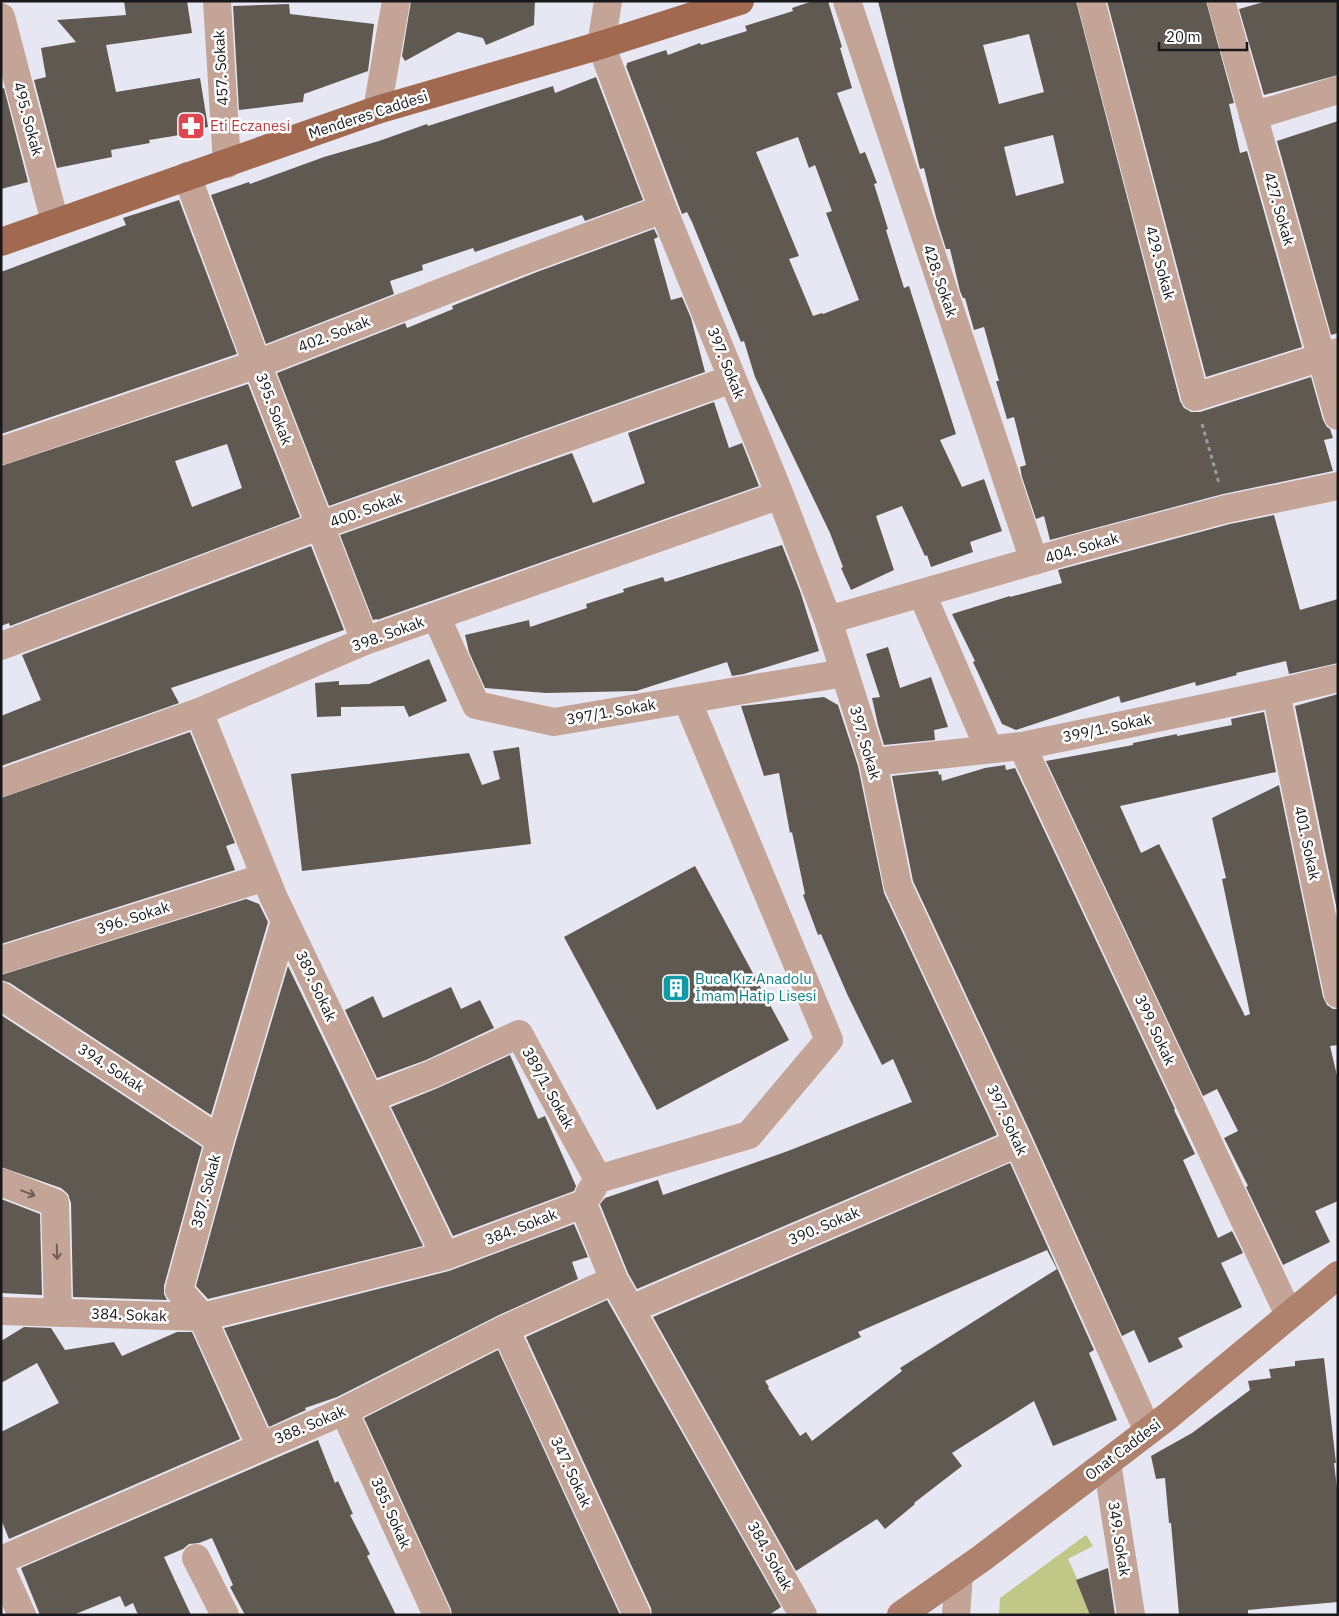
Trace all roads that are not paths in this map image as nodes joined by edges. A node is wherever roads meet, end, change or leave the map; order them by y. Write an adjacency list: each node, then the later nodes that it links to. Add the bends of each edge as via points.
1 (217, 1): 13 (street, 457. Sokak)
2 (396, 1): 11 (street)
3 (608, 1): 9 (street)
4 (740, 1): 9 (main road, Menderes Caddesi)
5 (847, 1): 26 (street, 428. Sokak)
6 (1091, 1): 18 (street, 429. Sokak, via 1195,397)
7 (1221, 1): 12 (street, 427. Sokak)
8 (1, 16): 16 (street, 495. Sokak)
9 (601, 44): 11 (main road, Menderes Caddesi); 15 (street, 397. Sokak)
10 (1338, 90): 12 (street)
11 (377, 110): 13 (main road, Menderes Caddesi)
12 (1253, 116): 18 (street, 427. Sokak)
13 (227, 164): 14 (main road, Menderes Caddesi)
14 (187, 176): 16 (main road, Menderes Caddesi); 19 (street, 395. Sokak)
15 (663, 209): 19 (street, 402. Sokak); 20 (street, 397. Sokak)
16 (55, 222): 17 (main road, Menderes Caddesi)
17 (1, 242)
18 (1329, 355): 21 (street, 427. Sokak)
19 (257, 364): 22 (street, 402. Sokak); 25 (street, 395. Sokak)
20 (732, 379): 24 (street, 397. Sokak); 25 (street, 400. Sokak)
21 (1338, 416)
22 (1, 451)
23 (1338, 486): 26 (street, 404. Sokak, via 1226,509)
24 (780, 495): 28 (street, 398. Sokak); 29 (street, 397. Sokak)
25 (319, 526): 30 (street, 395. Sokak); 31 (street, 400. Sokak)
26 (1034, 561): 27 (street, 404. Sokak)
27 (922, 594): 29 (street, 404. Sokak); 38 (street)
28 (436, 616): 30 (street, 398. Sokak); 35 (street, 397/1. Sokak, via 476,705 554,722)
29 (828, 620): 32 (street, 397. Sokak)
30 (365, 641): 36 (street, 398. Sokak)
31 (1, 646)
32 (844, 673): 35 (street, 397/1. Sokak); 39 (street, 397. Sokak)
33 (1338, 678): 34 (street, 399/1. Sokak)
34 (1276, 693): 37 (street, 399/1. Sokak); 44 (street, 401. Sokak)
35 (687, 700): 49 (street, via 829,1040 749,1135)
36 (199, 712): 40 (street, 398. Sokak); 41 (street, 389. Sokak)
37 (1022, 746): 38 (street, 399/1. Sokak); 58 (street, 399. Sokak)
38 (989, 749): 39 (street, 399/1. Sokak)
39 (873, 762): 48 (street, 397. Sokak, via 898,886)
40 (1, 783)
41 (265, 877): 42 (street, 389. Sokak); 43 (street, 396. Sokak)
42 (285, 921): 46 (street, 389. Sokak); 47 (street, 387. Sokak)
43 (1, 960)
44 (1338, 994)
45 (1, 996): 47 (street, 394. Sokak)
46 (370, 1098): 49 (street, 389/1. Sokak, via 519,1034); 52 (street, 389. Sokak)
47 (220, 1140): 59 (street, 387. Sokak, via 179,1290)
48 (1018, 1143): 55 (street, 390. Sokak); 62 (street, 397. Sokak)
49 (598, 1178): 51 (street)
50 (1, 1182): 57 (street, one-way to 57, via 56,1203)
51 (583, 1204): 52 (street, 384. Sokak); 53 (street, 384. Sokak)
52 (445, 1256): 59 (street, 384. Sokak)
53 (614, 1280): 55 (street, 384. Sokak); 60 (street, 388. Sokak)
54 (1336, 1284): 58 (main road, Onat Caddesi)
55 (631, 1309): 73 (street, 384. Sokak)
56 (1, 1310): 57 (street, 384. Sokak)
57 (58, 1313): 59 (street, 384. Sokak)
58 (1289, 1315): 62 (main road, Onat Caddesi)
59 (202, 1317): 63 (street, 387. Sokak)
60 (505, 1329): 61 (street, 388. Sokak); 72 (street, 347. Sokak)
61 (344, 1411): 63 (street, 388. Sokak); 71 (street, 385. Sokak)
62 (1148, 1431): 64 (main road, Onat Caddesi)
63 (261, 1446): 66 (street, 388. Sokak)
64 (1106, 1463): 68 (main road, Onat Caddesi); 76 (street, 349. Sokak)
65 (196, 1558): 70 (street)
66 (1, 1560)
67 (1, 1569): 69 (street)
68 (959, 1574): 74 (main road, Onat Caddesi); 75 (street)
69 (22, 1615)
70 (225, 1615)
71 (437, 1615)
72 (637, 1615)
73 (803, 1615)
74 (901, 1615)
75 (956, 1615)
76 (1132, 1615)

